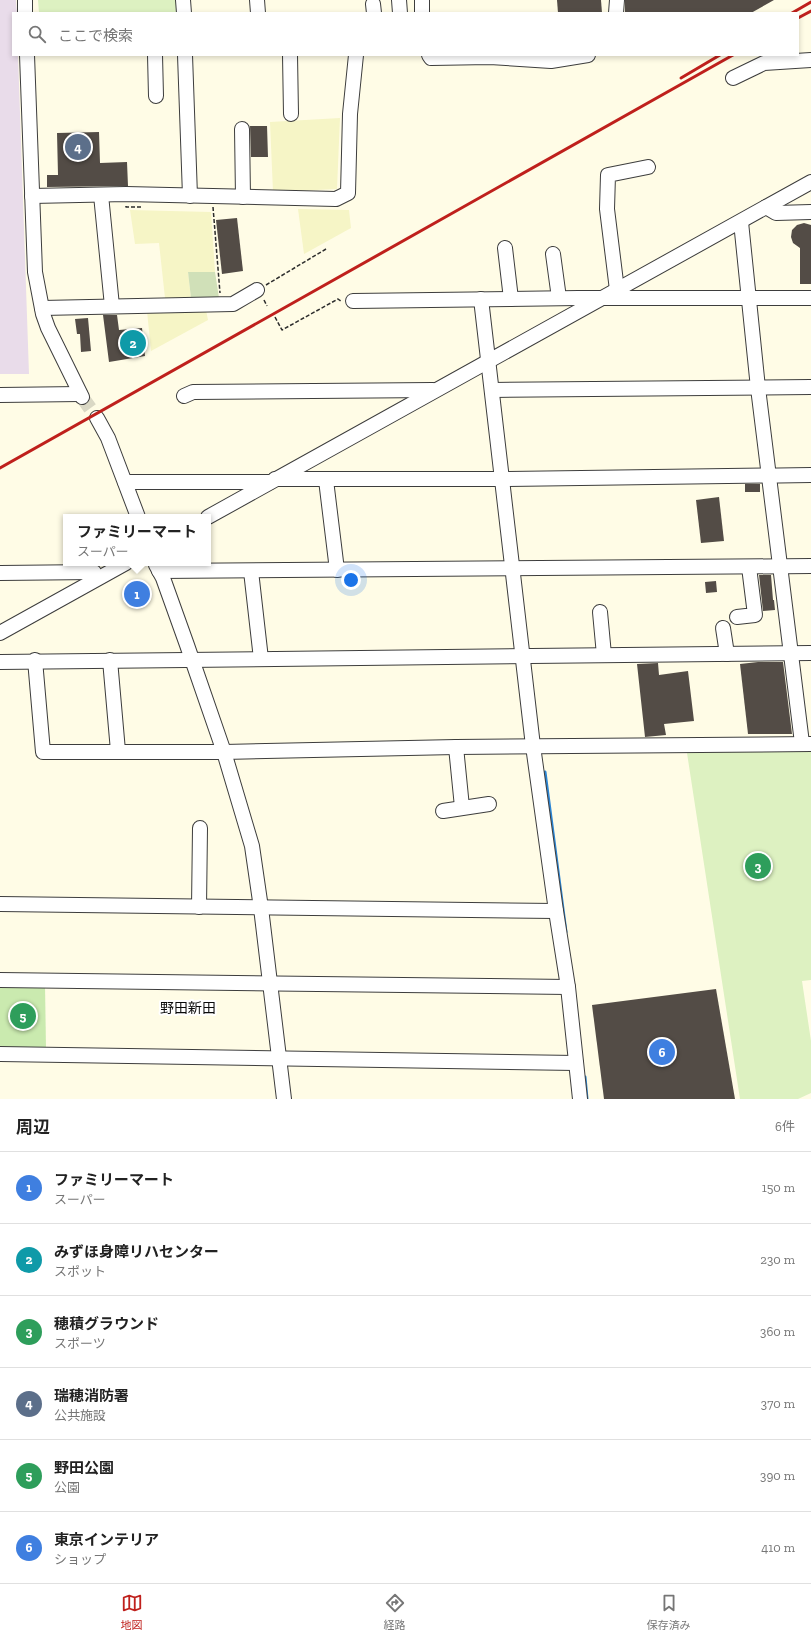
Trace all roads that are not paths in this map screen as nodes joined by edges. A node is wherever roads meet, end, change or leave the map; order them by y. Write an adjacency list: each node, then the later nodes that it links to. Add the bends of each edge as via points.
1 (25, 0): 7 (street)
2 (183, 0): 8 (street)
3 (258, 0): 9 (street)
4 (399, 0): 10 (street)
5 (422, 0): 11 (street)
6 (617, 0): 12 (street)
7 (26, 12)
8 (184, 12)
9 (258, 12)
10 (400, 12)
11 (422, 12)
12 (616, 12)
13 (27, 56): 30 (street)
14 (155, 56): 24 (street)
15 (185, 56): 31 (street)
16 (290, 56): 25 (street)
17 (356, 56): 32 (street, via 350,114 348,193 336,199)
18 (429, 56): 19 (street, via 430,58)
19 (490, 56)
20 (490, 56): 21 (street, via 551,62)
21 (583, 56)
22 (811, 60): 23 (street, via 764,63)
23 (733, 78)
24 (156, 96)
25 (292, 114)
26 (242, 129): 32 (street)
27 (648, 167): 39 (street, via 608,175 607,209)
28 (811, 182): 33 (street)
29 (101, 195): 30 (street); 31 (street); 47 (street)
30 (32, 196): 48 (street, via 35,272)
31 (190, 196): 32 (street)
32 (243, 197)
33 (766, 207): 34 (street, via 776,213); 35 (street)
34 (811, 212)
35 (740, 222): 39 (street); 45 (street)
36 (505, 248): 44 (street)
37 (554, 254): 40 (street)
38 (257, 290): 47 (street, via 233,304)
39 (617, 290): 41 (street)
40 (559, 298): 41 (street); 44 (street)
41 (602, 298): 45 (street); 49 (street)
42 (811, 298): 45 (street)
43 (481, 299): 44 (street); 46 (street); 49 (street)
44 (511, 299)
45 (750, 299): 51 (street)
46 (353, 301)
47 (112, 306): 48 (street)
48 (42, 308): 54 (street, via 55,343 81,395)
49 (488, 360): 52 (street); 53 (street)
50 (811, 387): 51 (street)
51 (758, 388): 53 (street); 57 (street)
52 (435, 390): 55 (street, via 193,392); 60 (street)
53 (492, 390): 59 (street)
54 (0, 394)
55 (184, 396)
56 (97, 418): 62 (street, via 108,438)
57 (770, 475): 58 (street); 59 (street); 66 (street)
58 (811, 476)
59 (501, 479): 61 (street); 69 (street)
60 (273, 480): 61 (street); 62 (street); 64 (street)
61 (326, 480): 71 (street)
62 (125, 482): 63 (street)
63 (137, 514)
64 (211, 515)
65 (121, 566): 78 (street)
66 (781, 566): 68 (street); 70 (street); 81 (street)
67 (157, 567): 72 (street); 87 (street)
68 (749, 567): 69 (street); 76 (street, via 755,615)
69 (512, 568): 71 (street); 83 (street)
70 (811, 568)
71 (337, 570): 72 (street)
72 (251, 571): 84 (street)
73 (94, 572): 74 (street)
74 (0, 573)
75 (600, 612): 82 (street)
76 (737, 616)
77 (723, 628): 80 (street)
78 (0, 633)
79 (811, 653): 81 (street)
80 (727, 654): 81 (street); 82 (street)
81 (791, 654): 89 (street)
82 (604, 655): 83 (street)
83 (523, 656): 84 (street); 90 (street)
84 (261, 659): 87 (street)
85 (35, 660): 86 (street); 88 (street); 92 (street, via 43,752)
86 (110, 660): 87 (street); 92 (street)
87 (192, 660): 93 (street)
88 (0, 662)
89 (807, 743): 90 (street)
90 (533, 746): 91 (street); 101 (street)
91 (456, 747): 93 (street); 95 (street)
92 (118, 751): 93 (street)
93 (224, 752): 100 (street, via 252,846)
94 (489, 804): 95 (street)
95 (462, 807): 96 (street)
96 (443, 811)
97 (200, 828): 99 (street)
98 (0, 904): 99 (street)
99 (199, 907): 100 (street)
100 (261, 908): 101 (street); 103 (street)
101 (556, 911): 104 (street)
102 (0, 980): 103 (street)
103 (270, 983): 104 (street); 106 (street)
104 (568, 987): 107 (street)
105 (0, 1054): 106 (street)
106 (279, 1058): 107 (street); 108 (street)
107 (576, 1063): 109 (street)
108 (284, 1099)
109 (580, 1099)

